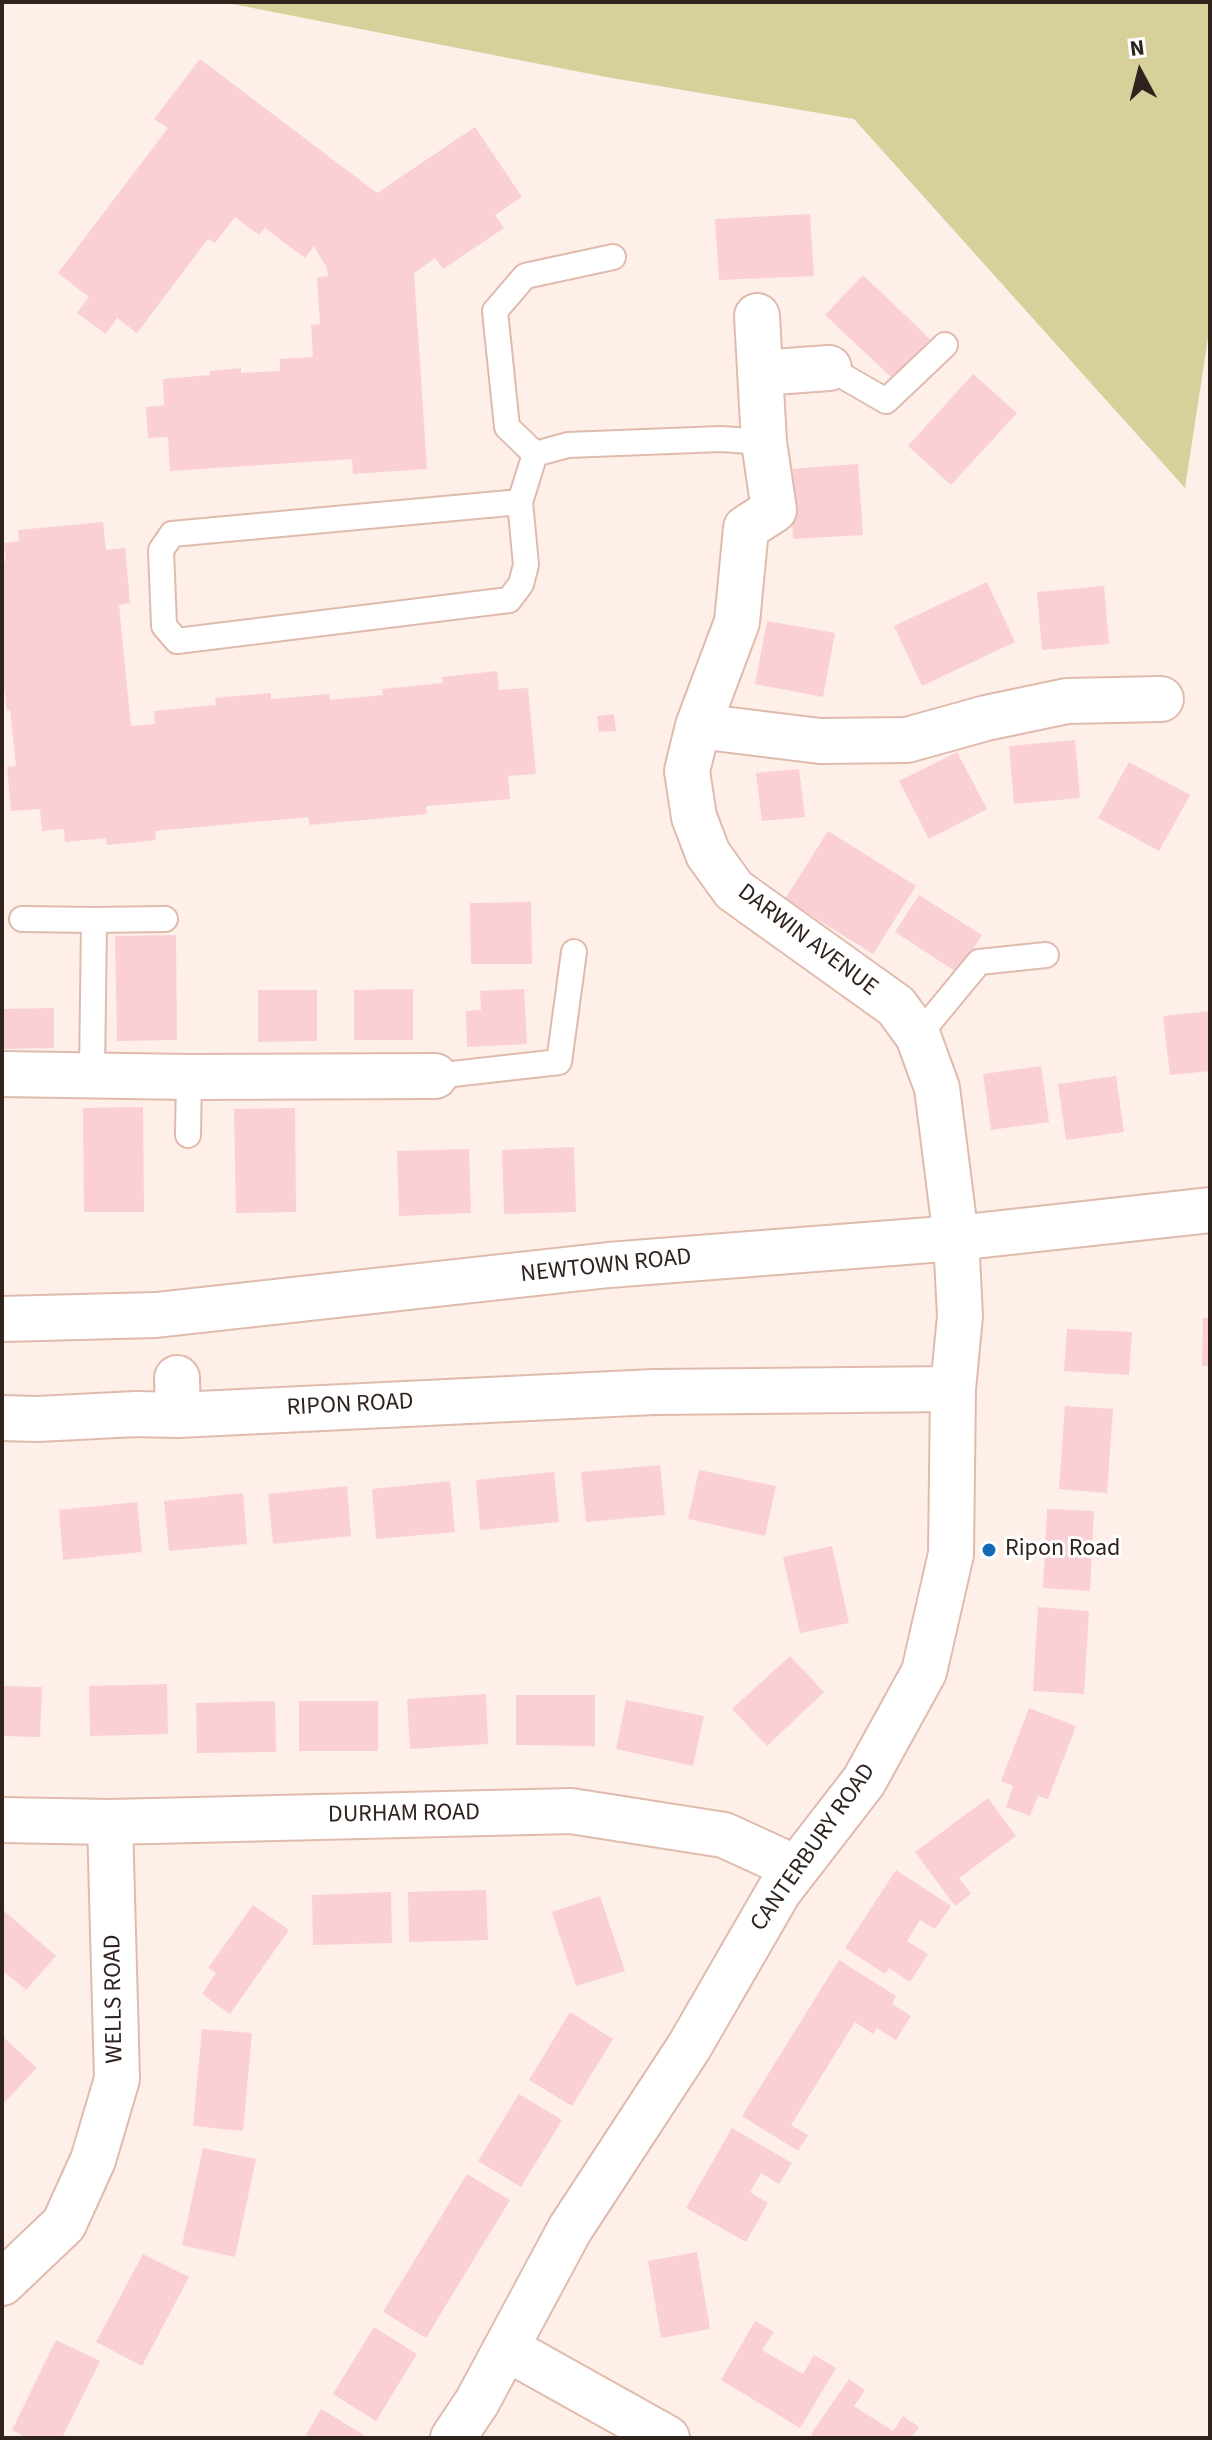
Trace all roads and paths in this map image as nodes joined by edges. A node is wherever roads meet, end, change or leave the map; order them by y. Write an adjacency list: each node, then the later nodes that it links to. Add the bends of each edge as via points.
1 (613, 257): 7 (lane, via 525,276 495,311 507,427)
2 (757, 316): 5 (street, DARWIN AVENUE)
3 (945, 345): 4 (lane, via 886,401)
4 (829, 368): 5 (street)
5 (760, 373): 6 (street, DARWIN AVENUE)
6 (764, 442): 7 (lane, via 568,445); 10 (street, DARWIN AVENUE, via 774,510 746,528 737,622)
7 (535, 454): 8 (lane)
8 (520, 502): 8 (lane, via 526,565 509,600 177,641 164,626 161,550 172,534)
9 (1161, 699): 10 (street, via 1067,701 907,740 820,741)
10 (698, 726): 16 (street, DARWIN AVENUE, via 687,771 694,817 708,854 734,890 896,1006)
11 (22, 919): 13 (lane)
12 (165, 919): 13 (lane)
13 (94, 920): 18 (lane)
14 (574, 952): 19 (lane, via 559,1062)
15 (1046, 955): 16 (lane, via 979,962)
16 (918, 1036): 23 (street, DARWIN AVENUE, via 937,1088)
17 (2, 1074): 18 (street)
18 (92, 1074): 20 (street)
19 (435, 1076): 20 (street)
20 (189, 1077): 21 (lane)
21 (188, 1135)
22 (1210, 1210): 23 (street, NEWTOWN ROAD)
23 (956, 1238): 24 (street, NEWTOWN ROAD, via 609,1265 156,1315); 25 (street, CANTERBURY ROAD, via 960,1316)
24 (2, 1319)
25 (953, 1389): 26 (street, RIPON ROAD, via 164,1402 37,1419); 29 (street, CANTERBURY ROAD, via 951,1554 924,1672 864,1781)
26 (2, 1418)
27 (2, 1820): 28 (street, DURHAM ROAD)
28 (110, 1822): 29 (street, DURHAM ROAD, via 571,1811 724,1835); 30 (street, WELLS ROAD, via 117,2079 93,2160 64,2224)
29 (796, 1868): 31 (street, CANTERBURY ROAD, via 689,2047 570,2229)
30 (2, 2283)
31 (506, 2348): 32 (street, CANTERBURY ROAD); 33 (street)
32 (453, 2438)
33 (667, 2438)

